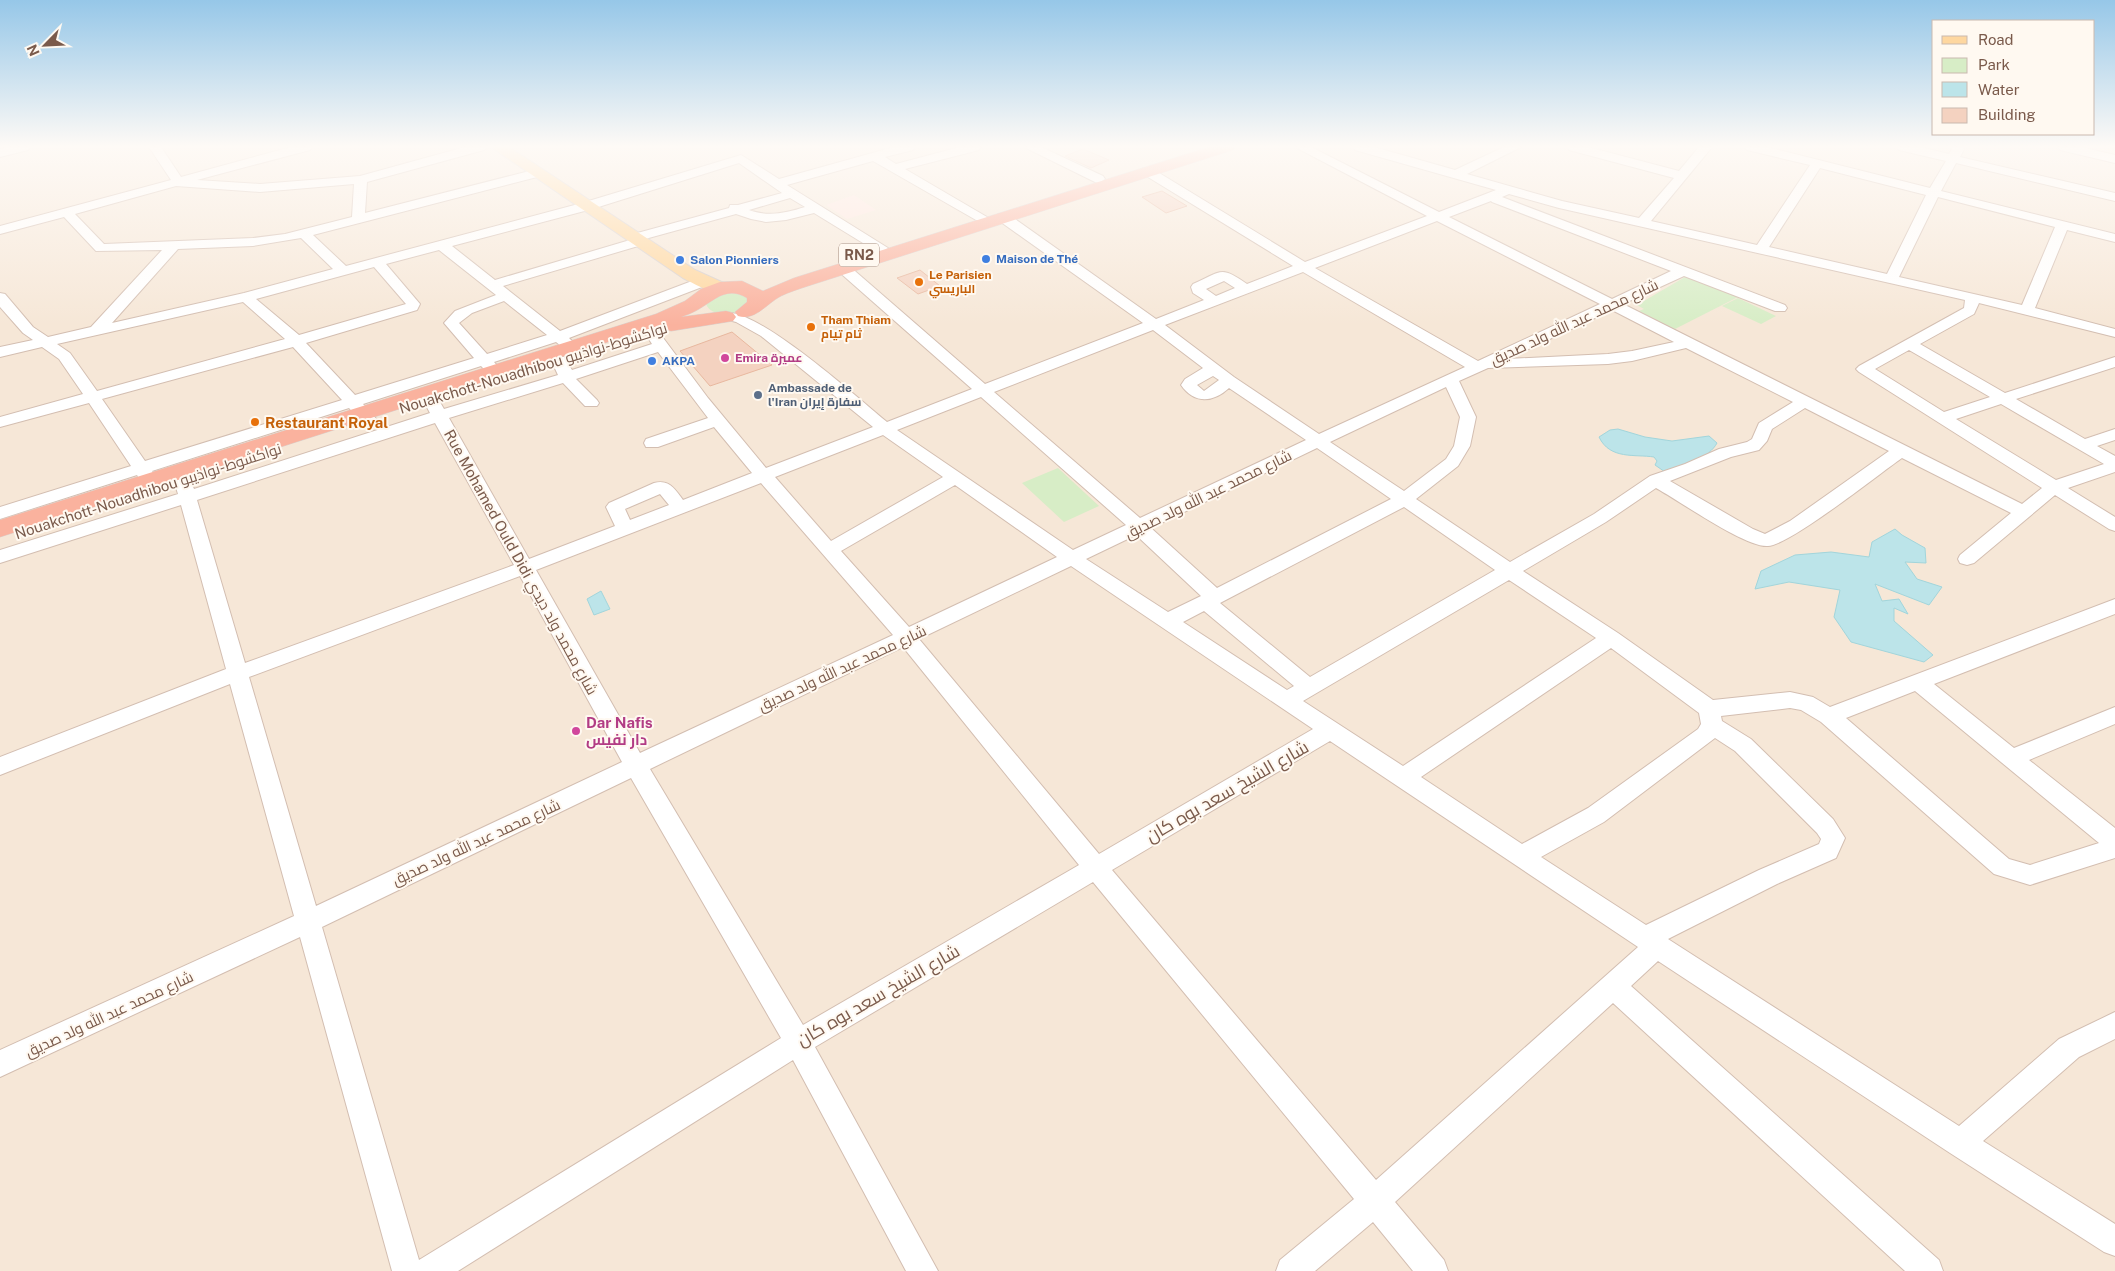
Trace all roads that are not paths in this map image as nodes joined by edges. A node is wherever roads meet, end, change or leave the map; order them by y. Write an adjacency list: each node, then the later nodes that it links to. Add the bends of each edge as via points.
1 (89, 206): 22 (street)
2 (359, 206): 26 (street)
3 (407, 206): 26 (street)
4 (586, 206): 33 (street)
5 (587, 206): 32 (main road)
6 (742, 206): 20 (street)
7 (814, 206): 21 (street)
8 (962, 206): 24 (street)
9 (1014, 206): 24 (highway, Nouakchott-Nouadhibou نواكشوط-نواذيبو / RN2)
10 (1036, 206): 25 (highway, RN2)
11 (1204, 206): 39 (street)
12 (1419, 206): 23 (street)
13 (1465, 206): 23 (street)
14 (1515, 206): 41 (street)
15 (1572, 206): 27 (street)
16 (1657, 206): 27 (street)
17 (1788, 206): 36 (street)
18 (1927, 206): 42 (street)
19 (1990, 206): 28 (street)
20 (735, 208): 21 (street, via 766,219); 32 (street)
21 (817, 208): 35 (street)
22 (67, 212): 29 (street); 34 (street, via 99,247)
23 (1438, 216): 39 (street); 50 (street)
24 (981, 217): 35 (highway, Nouakchott-Nouadhibou نواكشوط-نواذيبو / RN2)
25 (1003, 217): 38 (highway, RN2); 54 (street)
26 (358, 219): 30 (street)
27 (1642, 224): 36 (street)
28 (2062, 225): 31 (street); 52 (street)
29 (0, 230)
30 (304, 233): 34 (street, via 253,242); 40 (street)
31 (2115, 238)
32 (637, 240): 43 (street); 44 (main road)
33 (442, 245): 37 (street); 43 (street)
34 (173, 246): 55 (street)
35 (881, 248): 44 (highway, Nouakchott-Nouadhibou نواكشوط-نواذيبو / RN2, via 779,280)
36 (1760, 250): 42 (street)
37 (377, 262): 40 (street); 60 (street, via 413,304 412,307)
38 (843, 268): 48 (highway, RN2, via 786,287); 71 (street)
39 (1304, 268): 54 (street); 67 (street)
40 (343, 271): 46 (street)
41 (1683, 271): 50 (street, شارع محمد عبد الله ولد صديق); 51 (street)
42 (1891, 279): 47 (street)
43 (492, 285): 45 (street)
44 (707, 288): 48 (highway, via 753,291 758,298); 53 (highway, via 698,304 703,312); 64 (highway, Nouakchott-Nouadhibou نواكشوط-نواذيبو / RN2, via 692,305)
45 (506, 296): 64 (street); 66 (street, via 460,313 451,323)
46 (246, 297): 55 (street); 60 (street)
47 (1972, 298): 52 (street); 62 (street, via 1969,311)
48 (756, 303): 53 (highway, Nouakchott-Nouadhibou نواكشوط-نواذيبو, via 748,310); 56 (street, via 757,315)
49 (3, 304): 59 (street, via 28,330)
50 (1611, 304): 61 (street); 67 (street, شارع محمد عبد الله ولد صديق)
51 (1780, 308)
52 (2027, 310): 57 (street)
53 (728, 316): 56 (street); 58 (highway, Nouakchott-Nouadhibou نواكشوط-نواذيبو / RN2, via 688,321)
54 (1155, 325): 68 (street); 71 (street)
55 (96, 331): 59 (street)
56 (766, 333): 81 (street)
57 (2115, 333)
58 (656, 338): 64 (highway, Nouakchott-Nouadhibou نواكشوط-نواذيبو / RN2); 79 (street)
59 (45, 340): 63 (street); 72 (street, via 65,356)
60 (296, 341): 72 (street); 77 (street)
61 (1688, 343): 67 (street, via 1608,359); 74 (street)
62 (1909, 344): 73 (street); 78 (street, via 1864,369)
63 (0, 352)
64 (563, 355): 66 (highway, Nouakchott-Nouadhibou نواكشوط-نواذيبو / RN2); 75 (street, via 575,388); 76 (highway, Nouakchott-Nouadhibou نواكشوط-نواذيبو / RN2)
65 (2115, 362): 73 (street)
66 (489, 366): 77 (highway, Nouakchott-Nouadhibou نواكشوط-نواذيبو / RN2)
67 (1480, 366): 70 (street, شارع محمد عبد الله ولد صديق)
68 (1212, 369): 69 (street); 69 (street, via 1189,385 1209,396)
69 (1228, 380): 83 (street)
70 (1451, 380): 83 (street, شارع محمد عبد الله ولد صديق); 94 (street, via 1468,417 1462,446 1452,462)
71 (983, 390): 81 (street); 100 (street)
72 (92, 396): 80 (street); 90 (street)
73 (2003, 399): 78 (street); 85 (street)
74 (1804, 402): 86 (street); 91 (street, via 1765,426 1754,446 1725,453)
75 (591, 403)
76 (435, 408): 77 (highway, Nouakchott-Nouadhibou نواكشوط-نواذيبو / RN2); 93 (street); 108 (street, Rue Mohamed Ould Didi شارع محمد ولد ديدي)
77 (362, 411): 90 (highway, Nouakchott-Nouadhibou نواكشوط-نواذيبو / RN2); 93 (highway, Nouakchott-Nouadhibou نواكشوط-نواذيبو / RN2)
78 (1942, 418): 92 (street)
79 (718, 420): 84 (street); 88 (street)
80 (0, 422)
81 (884, 428): 88 (street); 89 (street)
82 (2115, 434): 85 (street)
83 (1318, 441): 94 (street); 100 (street, شارع محمد عبد الله ولد صديق)
84 (652, 443)
85 (2083, 444): 87 (street)
86 (1900, 451): 91 (street, via 1796,525 1768,540 1747,534); 96 (street)
87 (2115, 464): 92 (street)
88 (763, 475): 95 (street); 104 (street)
89 (954, 478): 104 (street); 106 (street)
90 (148, 480): 93 (highway, Nouakchott-Nouadhibou نواكشوط-نواذيبو / RN2); 97 (street); 101 (highway, Nouakchott-Nouadhibou نواكشوط-نواذيبو / RN2); 103 (highway, Nouakchott-Nouadhibou نواكشوط-نواذيبو / RN2)
91 (1656, 480): 109 (street, via 1600,518)
92 (2054, 487): 96 (street); 98 (street)
93 (185, 489): 105 (street); 115 (street)
94 (1404, 500): 109 (street); 110 (street)
95 (680, 508): 102 (street); 102 (street, via 665,488 660,487 615,507)
96 (2023, 512): 107 (street)
97 (0, 513)
98 (2107, 513): 99 (street)
99 (2115, 526)
100 (1139, 527): 106 (street, شارع محمد عبد الله ولد صديق); 110 (street)
101 (0, 529)
102 (625, 529): 108 (street)
103 (0, 538)
104 (829, 550): 113 (street)
105 (0, 557)
106 (1073, 559): 112 (street); 113 (street, شارع محمد عبد الله ولد صديق)
107 (1967, 559)
108 (524, 568): 115 (street); 125 (street, Rue Mohamed Ould Didi شارع محمد ولد ديدي)
109 (1508, 570): 114 (street); 117 (street)
110 (1211, 599): 112 (street); 117 (street)
111 (2115, 606): 116 (street)
112 (1168, 621): 118 (street)
113 (906, 637): 125 (street, شارع محمد عبد الله ولد صديق); 130 (street)
114 (1611, 638): 121 (street); 126 (street)
115 (238, 673): 124 (street); 131 (street)
116 (1917, 682): 120 (street); 123 (street)
117 (1309, 687): 118 (street)
118 (1287, 700): 122 (street)
119 (2115, 714): 123 (street)
120 (1829, 716): 121 (street, via 1806,703 1790,700); 128 (street, via 2002,868 2030,875)
121 (1710, 717): 129 (street, via 1706,735 1596,815); 132 (street, via 1743,745 1825,826 1833,838 1828,850 1768,876)
122 (1332, 729): 126 (street); 130 (street, شارع الشيخ سعد بوه كان)
123 (2012, 758): 127 (street)
124 (0, 766)
125 (636, 766): 131 (street, شارع محمد عبد الله ولد صديق); 135 (street, Rue Mohamed Ould Didi شارع محمد ولد ديدي)
126 (1404, 777): 129 (street)
127 (2115, 842)
128 (2115, 848)
129 (1522, 855): 132 (street)
130 (1096, 868): 135 (street, شارع الشيخ سعد بوه كان); 138 (street)
131 (307, 922): 136 (street, شارع محمد عبد الله ولد صديق); 140 (street)
132 (1651, 942): 133 (street); 137 (street)
133 (1612, 986): 138 (street); 145 (street)
134 (2115, 1025): 137 (street, via 2069,1048)
135 (798, 1042): 141 (street, شارع الشيخ سعد بوه كان); 142 (street, Rue Mohamed Ould Didi شارع محمد ولد ديدي)
136 (0, 1064)
137 (1960, 1143): 139 (street)
138 (1374, 1201): 143 (street); 144 (street)
139 (2115, 1241)
140 (407, 1271)
141 (430, 1271)
142 (923, 1271)
143 (1291, 1271)
144 (1433, 1271)
145 (1928, 1271)

